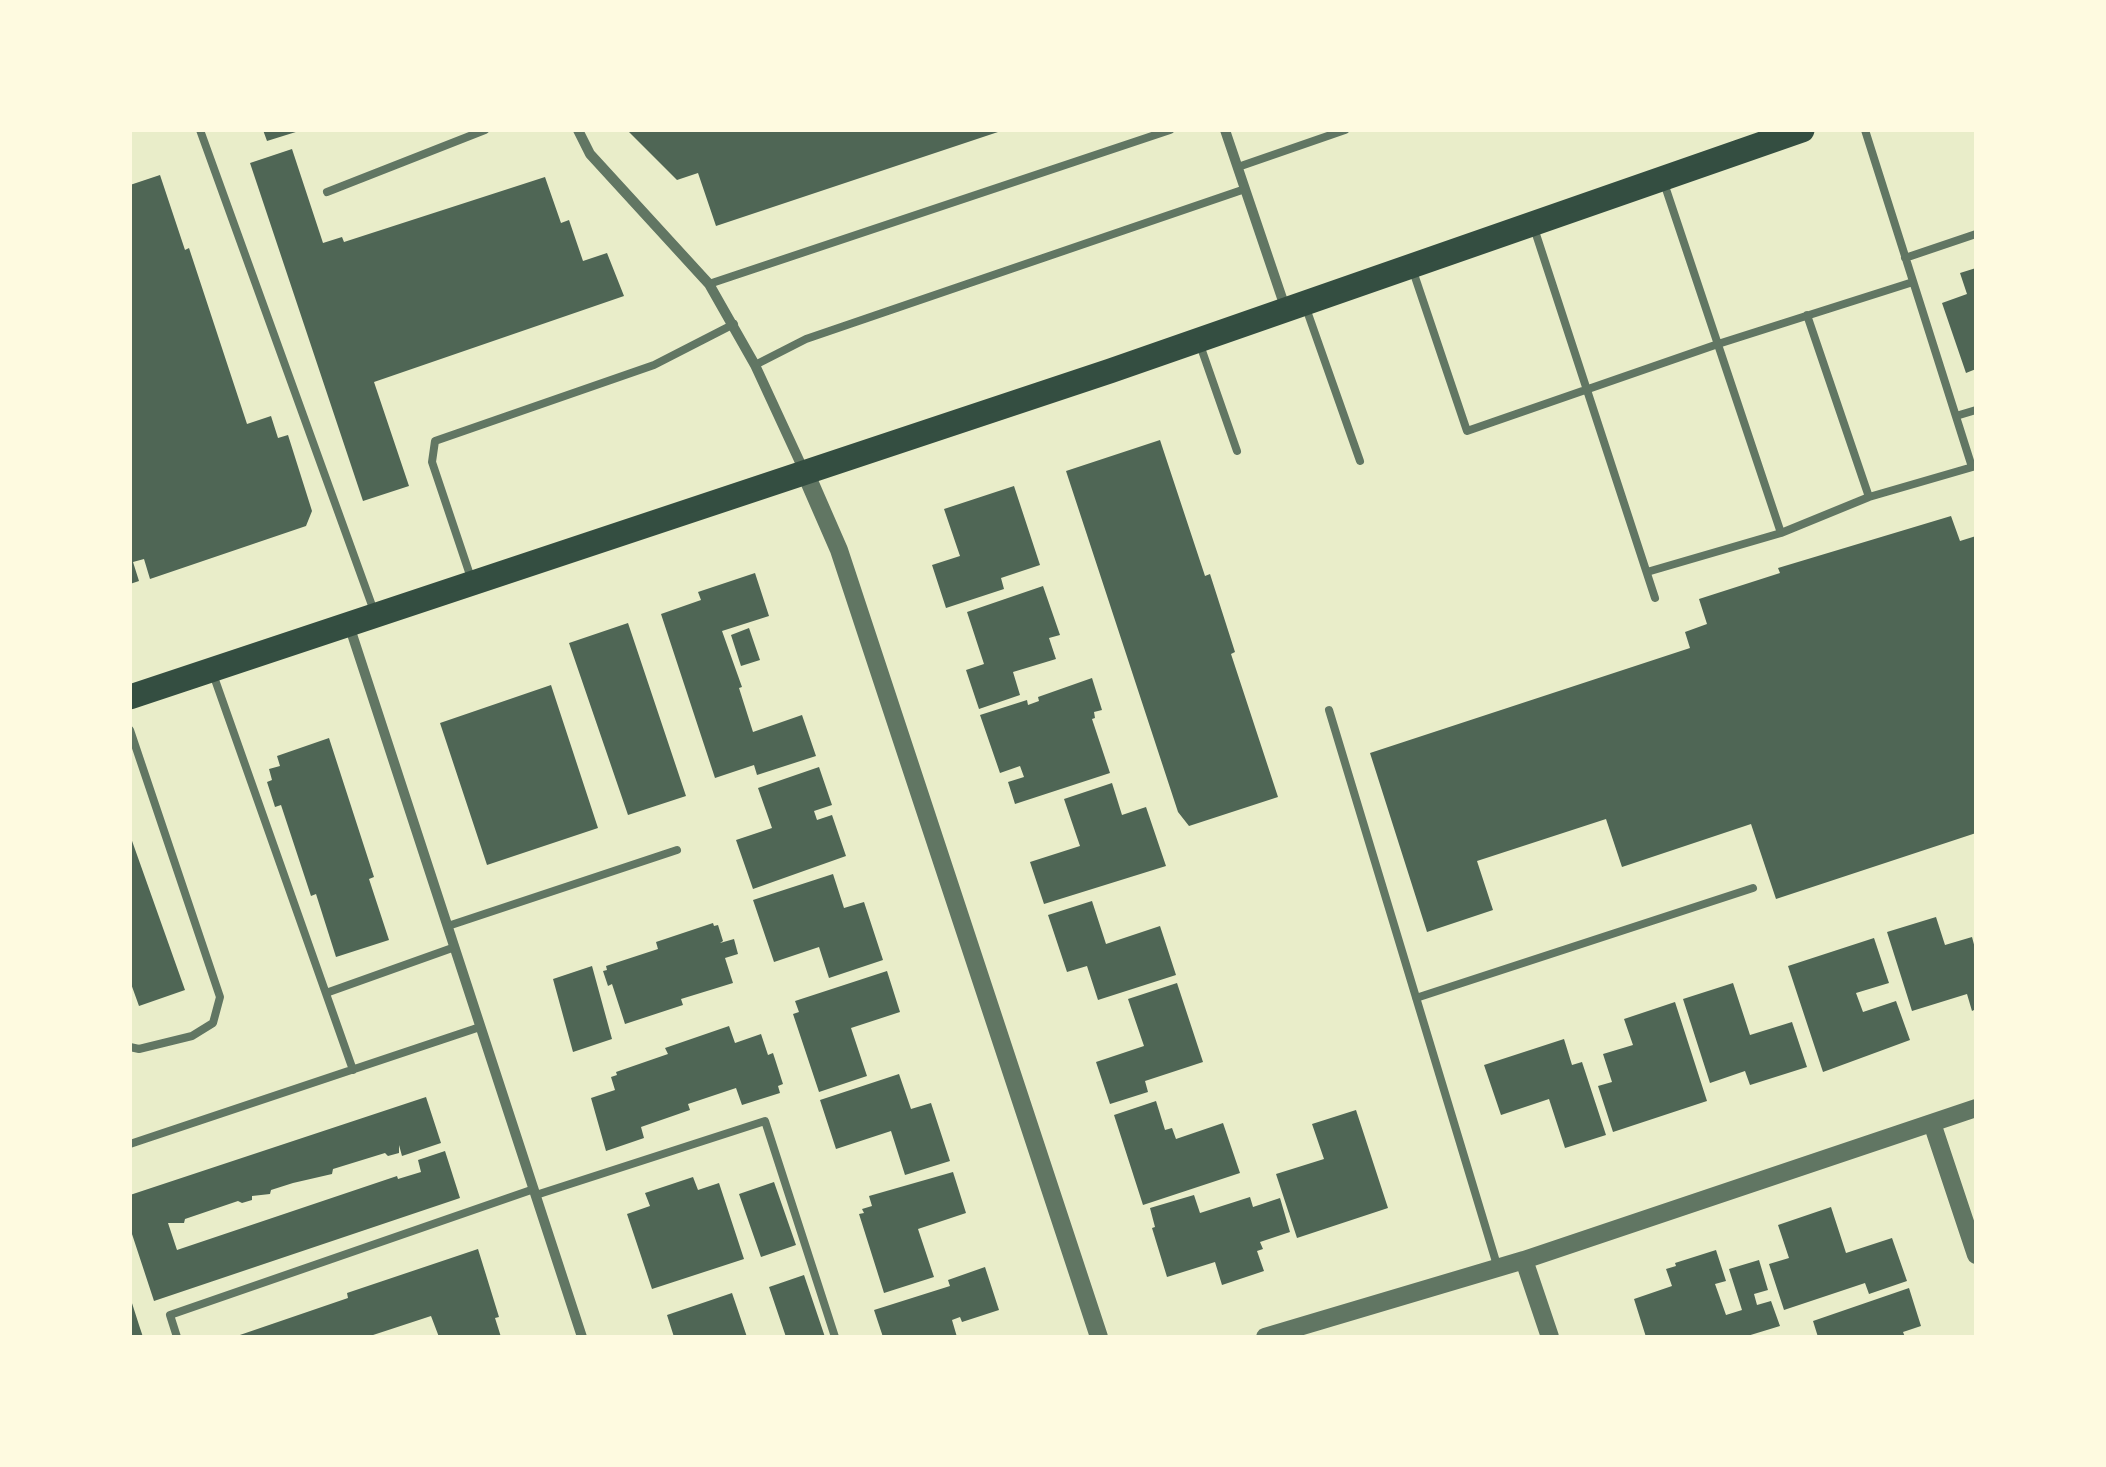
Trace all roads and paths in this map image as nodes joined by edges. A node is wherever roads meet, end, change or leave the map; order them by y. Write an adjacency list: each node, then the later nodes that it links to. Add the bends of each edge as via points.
1 (200, 130): 37 (lane)
2 (486, 130): 12 (lane)
3 (578, 130): 18 (street, via 590,154)
4 (1170, 130): 18 (lane)
5 (1224, 130): 9 (street)
6 (1345, 130): 9 (lane)
7 (1802, 130): 10 (main road)
8 (1864, 130): 15 (lane)
9 (1238, 168): 11 (street)
10 (1663, 179): 13 (main road); 23 (lane)
11 (1244, 190): 19 (street); 24 (lane, via 806,338)
12 (327, 192)
13 (1533, 224): 16 (main road); 25 (lane)
14 (1976, 234): 15 (lane)
15 (1905, 258): 17 (lane)
16 (1412, 266): 19 (main road); 25 (lane, via 1467,431)
17 (1913, 282): 20 (lane); 27 (lane)
18 (709, 284): 21 (street)
19 (1295, 308): 22 (main road); 29 (lane)
20 (1808, 315): 23 (lane); 32 (lane)
21 (734, 324): 24 (street); 35 (lane, via 654,366 435,440 432,462)
22 (1199, 341): 28 (lane); 31 (main road)
23 (1718, 344): 25 (lane); 33 (lane)
24 (755, 365): 31 (street)
25 (1588, 390): 34 (lane)
26 (1976, 410): 27 (lane)
27 (1956, 416): 30 (lane)
28 (1238, 452)
29 (1360, 461)
30 (1974, 467): 32 (lane)
31 (804, 472): 35 (main road); 62 (street, via 839,550)
32 (1869, 497): 33 (lane)
33 (1781, 533): 34 (lane)
34 (1647, 572): 36 (lane)
35 (473, 583): 37 (main road)
36 (1655, 598)
37 (376, 615): 38 (main road)
38 (348, 624): 39 (main road); 45 (street)
39 (212, 670): 40 (main road); 47 (lane)
40 (130, 697)
41 (1328, 710): 48 (lane)
42 (130, 730): 50 (lane, via 220,997 213,1023 192,1036)
43 (677, 850): 45 (lane)
44 (1753, 888): 48 (lane)
45 (448, 926): 46 (street)
46 (454, 947): 47 (lane); 49 (street)
47 (326, 994): 51 (lane)
48 (1416, 998): 58 (lane)
49 (480, 1027): 51 (lane); 55 (street)
50 (130, 1047)
51 (353, 1070): 54 (lane)
52 (1976, 1108): 53 (street)
53 (1932, 1122): 56 (street); 57 (street)
54 (130, 1144)
55 (535, 1192): 59 (lane, via 170,1315); 60 (street); 61 (lane, via 765,1121)
56 (1976, 1256)
57 (1524, 1260): 58 (street); 64 (street)
58 (1498, 1268): 63 (street)
59 (177, 1337)
60 (582, 1337)
61 (835, 1337)
62 (1099, 1337)
63 (1265, 1337)
64 (1550, 1337)

